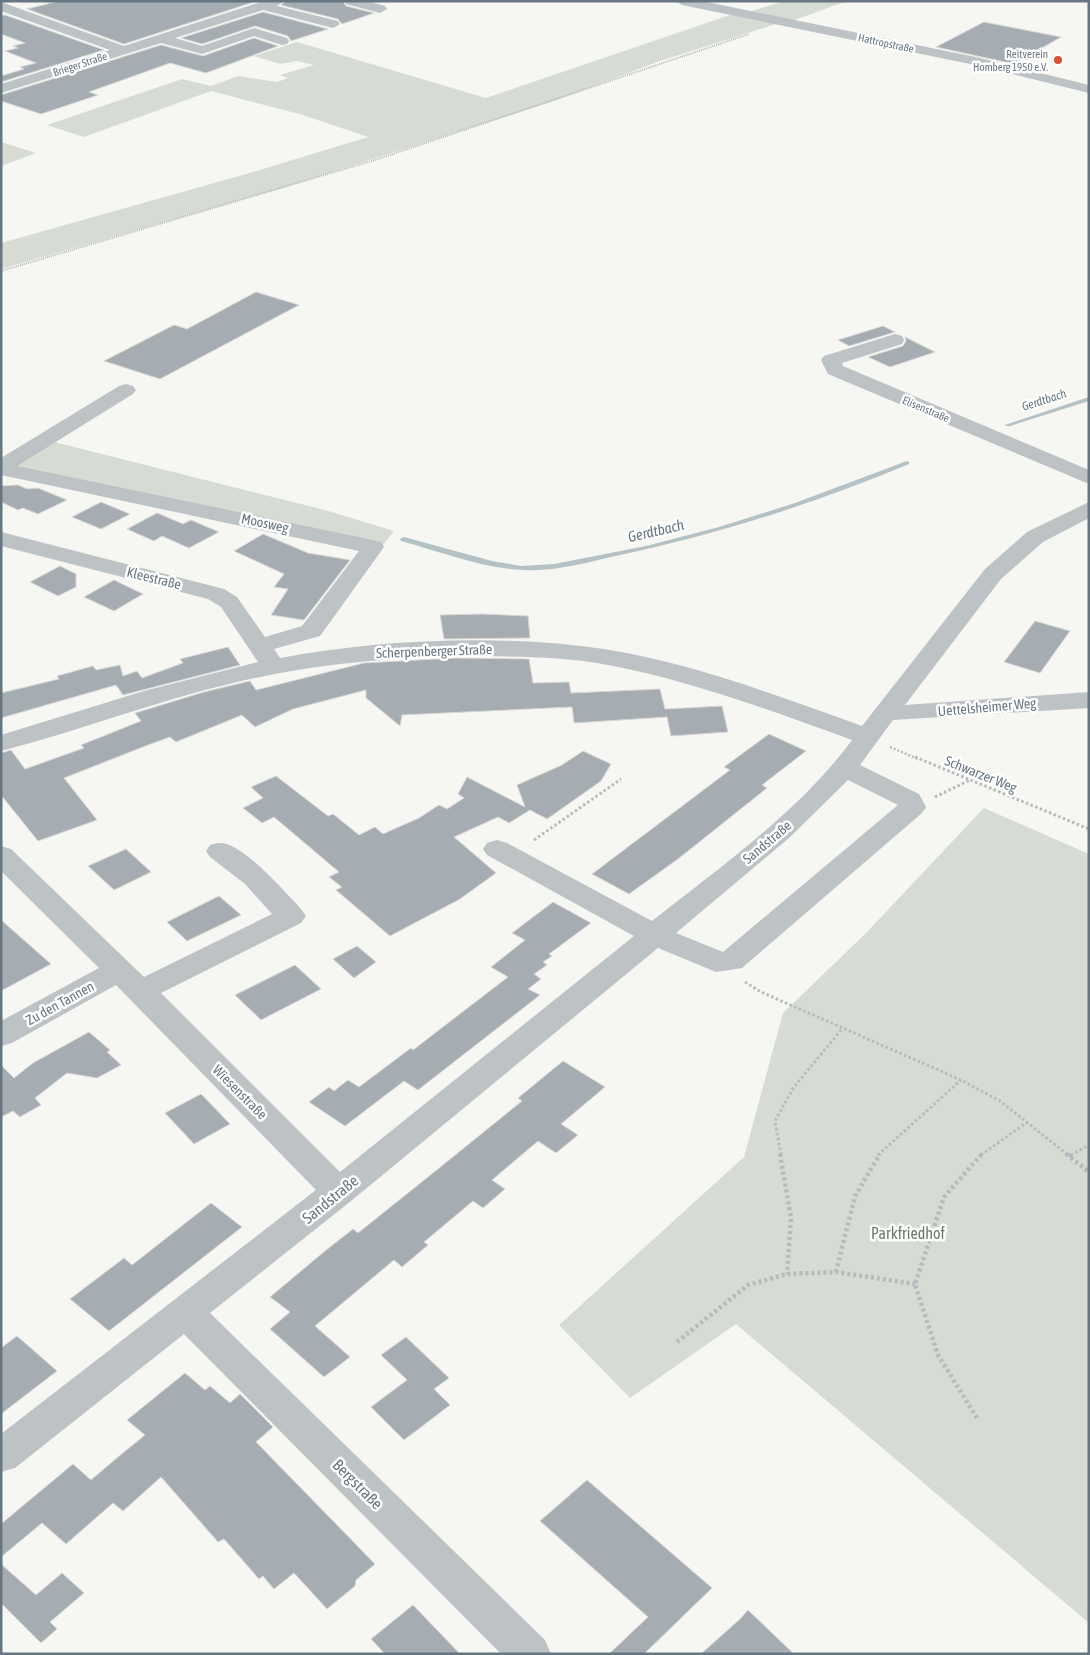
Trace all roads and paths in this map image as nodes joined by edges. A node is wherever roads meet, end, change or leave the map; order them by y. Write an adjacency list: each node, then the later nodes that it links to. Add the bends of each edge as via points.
1 (278, 1): 5 (street, Brieger Straße)
2 (351, 1): 7 (street)
3 (682, 1): 8 (street, Hattropstraße)
4 (27, 4): 6 (street)
5 (263, 6): 9 (street); 10 (street, Brieger Straße)
6 (4, 8): 13 (street)
7 (380, 9)
8 (788, 23): 16 (street, Hattropstraße, via 980,62); 17 (path, via 259,197)
9 (333, 24)
10 (160, 38): 12 (street, via 202,50); 13 (street, Brieger Straße)
11 (282, 41): 12 (street, via 254,32)
12 (213, 46): 14 (street)
13 (123, 50): 15 (street, Brieger Straße)
14 (239, 54)
15 (1, 89)
16 (1089, 89)
17 (1, 271)
18 (895, 340): 21 (street, Elisenstraße, via 831,360 835,370)
19 (126, 390): 20 (street)
20 (1, 468): 24 (street, Moosweg, via 373,547 311,631)
21 (1089, 478)
22 (1089, 509): 27 (street, via 1035,537 993,574)
23 (1, 539): 24 (street, Kleestraße, via 216,594 229,602)
24 (259, 646): 25 (street, Kleestraße)
25 (274, 667): 28 (street, Scherpenberger Straße, via 356,654 430,650 564,652 648,666 693,678); 29 (street, Scherpenberger Straße, via 96,713)
26 (1089, 700): 27 (street, Uettelsheimer Weg, via 998,704 940,712)
27 (886, 712): 28 (street)
28 (867, 737): 30 (street, Sandstraße); 32 (path, Schwarzer Weg)
29 (1, 743)
30 (845, 768): 33 (street, via 909,800); 38 (street, Sandstraße, via 779,832)
31 (621, 778): 36 (path)
32 (971, 780): 33 (path); 34 (path, Schwarzer Weg)
33 (912, 807): 39 (street, via 731,961)
34 (1089, 829)
35 (220, 851): 41 (street, via 255,878 291,916)
36 (504, 853): 38 (street)
37 (1, 855): 40 (street, Wiesenstraße)
38 (654, 935): 39 (street); 49 (street, Sandstraße)
39 (716, 962): 42 (path, via 762,992)
40 (119, 970): 41 (street, Wiesenstraße); 43 (street, Zu den Tannen)
41 (141, 991): 49 (street, Wiesenstraße)
42 (842, 1029): 44 (path); 51 (path, via 794,1087 775,1121 791,1218)
43 (1, 1035)
44 (961, 1080): 45 (path, via 1000,1101); 50 (path, via 877,1156 855,1196)
45 (1026, 1122): 47 (path); 52 (path, via 980,1156 944,1197)
46 (1089, 1145): 47 (path)
47 (1069, 1156): 48 (path)
48 (1089, 1172)
49 (339, 1192): 53 (street, Sandstraße)
50 (836, 1272): 51 (path); 52 (path)
51 (786, 1274): 54 (path, via 748,1286)
52 (915, 1284): 55 (path, via 938,1354)
53 (187, 1314): 56 (street, Sandstraße); 57 (street, Bergstraße)
54 (676, 1342)
55 (977, 1418)
56 (1, 1456)
57 (530, 1654)

